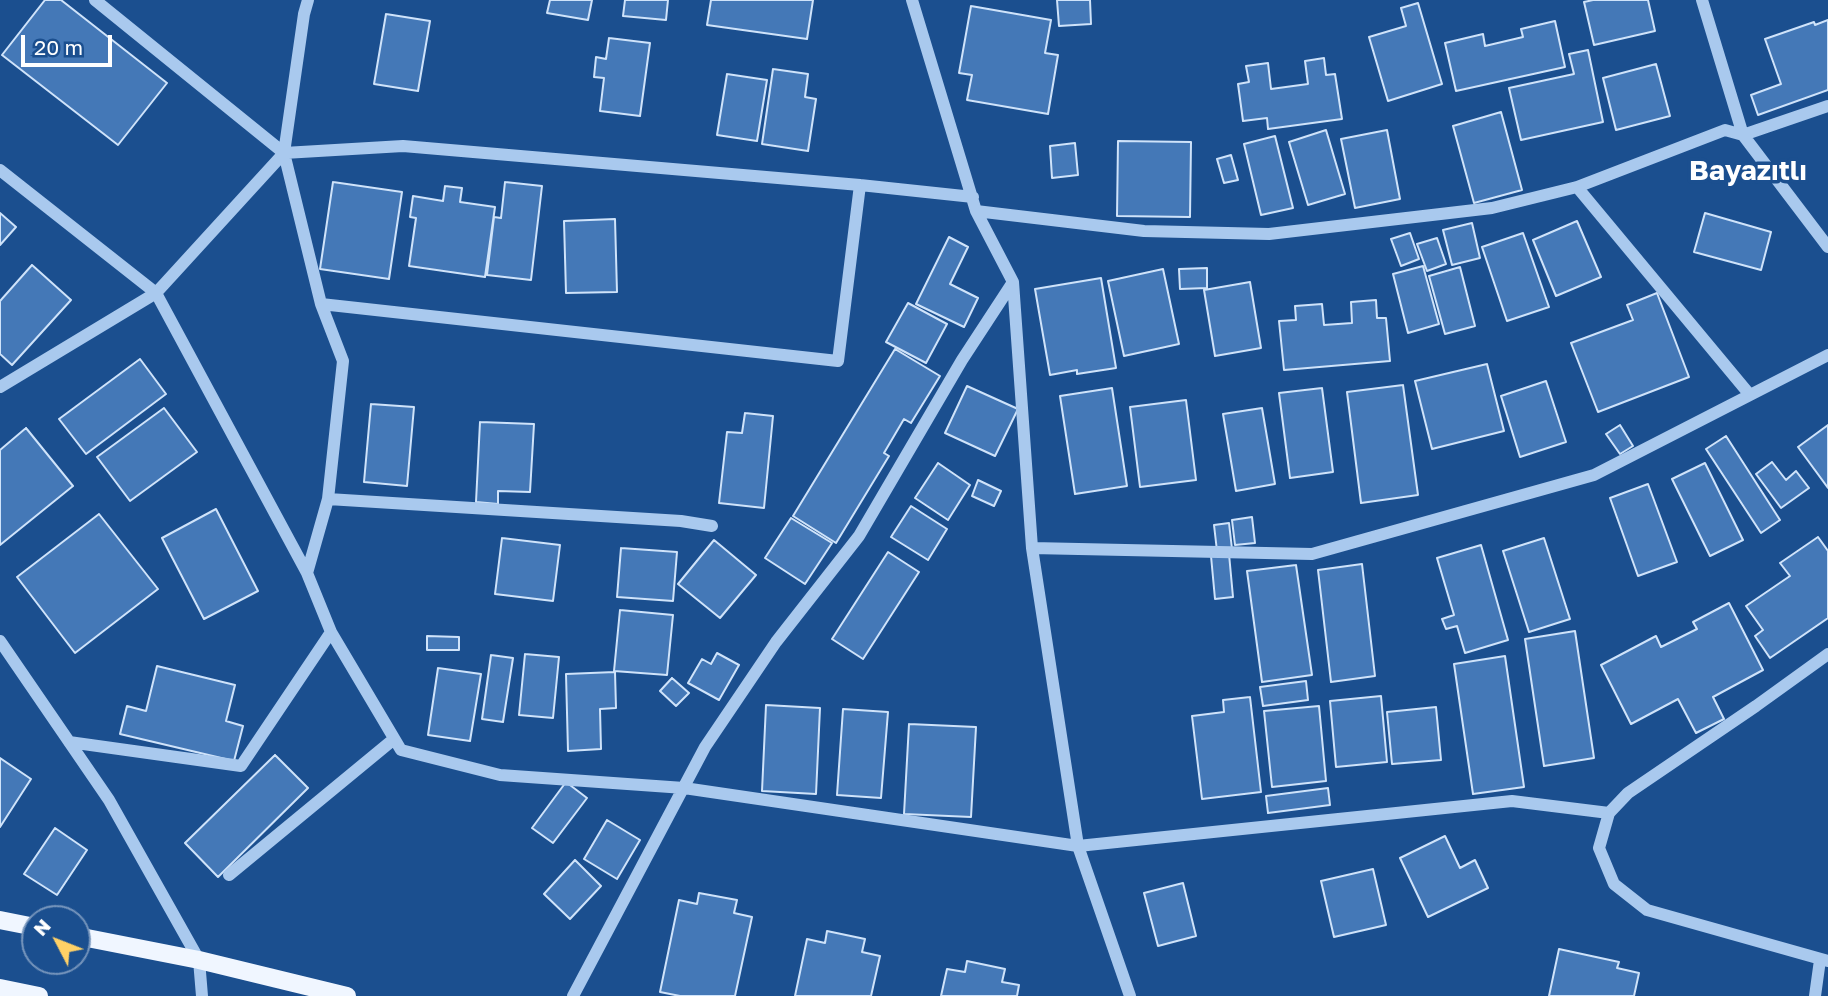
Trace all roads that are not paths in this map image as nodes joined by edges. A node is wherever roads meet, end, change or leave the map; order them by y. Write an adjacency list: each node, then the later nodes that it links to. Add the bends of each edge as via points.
1 (95, 0): 7 (street)
2 (308, 0): 7 (street)
3 (912, 0): 11 (street)
4 (1702, 0): 6 (street)
5 (1828, 106): 6 (street)
6 (1743, 135): 10 (street, via 1725,130); 13 (street)
7 (284, 153): 9 (street, via 403,146); 15 (street); 16 (street)
8 (0, 170): 15 (street)
9 (860, 185): 11 (street); 16 (street, via 838,360)
10 (1577, 187): 12 (street, via 1492,208 1269,233 1144,231); 19 (street)
11 (973, 197): 12 (street)
12 (976, 211): 14 (street)
13 (1828, 247)
14 (1013, 282): 22 (street); 29 (street, via 859,536 776,642 705,747)
15 (156, 293): 18 (street); 23 (street)
16 (321, 304): 20 (street, via 344,361)
17 (1828, 355): 19 (street)
18 (0, 387)
19 (1750, 395): 22 (street, via 1594,475 1312,554)
20 (328, 499): 21 (street); 23 (street)
21 (712, 526)
22 (1032, 548): 31 (street)
23 (307, 573): 24 (street)
24 (331, 632): 27 (street); 28 (street, via 241,766)
25 (0, 641): 28 (street)
26 (1828, 654): 30 (street, via 1628,793)
27 (394, 739): 29 (street, via 401,750 500,775); 32 (street)
28 (69, 742): 36 (street, via 108,800)
29 (684, 788): 31 (street); 42 (street)
30 (1609, 813): 31 (street, via 1512,801); 37 (street, via 1599,848 1614,884 1647,910)
31 (1078, 846): 43 (street)
32 (229, 875)
33 (0, 920): 34 (main road)
34 (21, 925)
35 (91, 939): 36 (main road)
36 (199, 960): 40 (street); 41 (main road)
37 (1824, 960): 44 (street)
38 (0, 988): 39 (main road)
39 (38, 996)
40 (202, 996)
41 (347, 996)
42 (573, 996)
43 (1130, 996)
44 (1815, 996)

